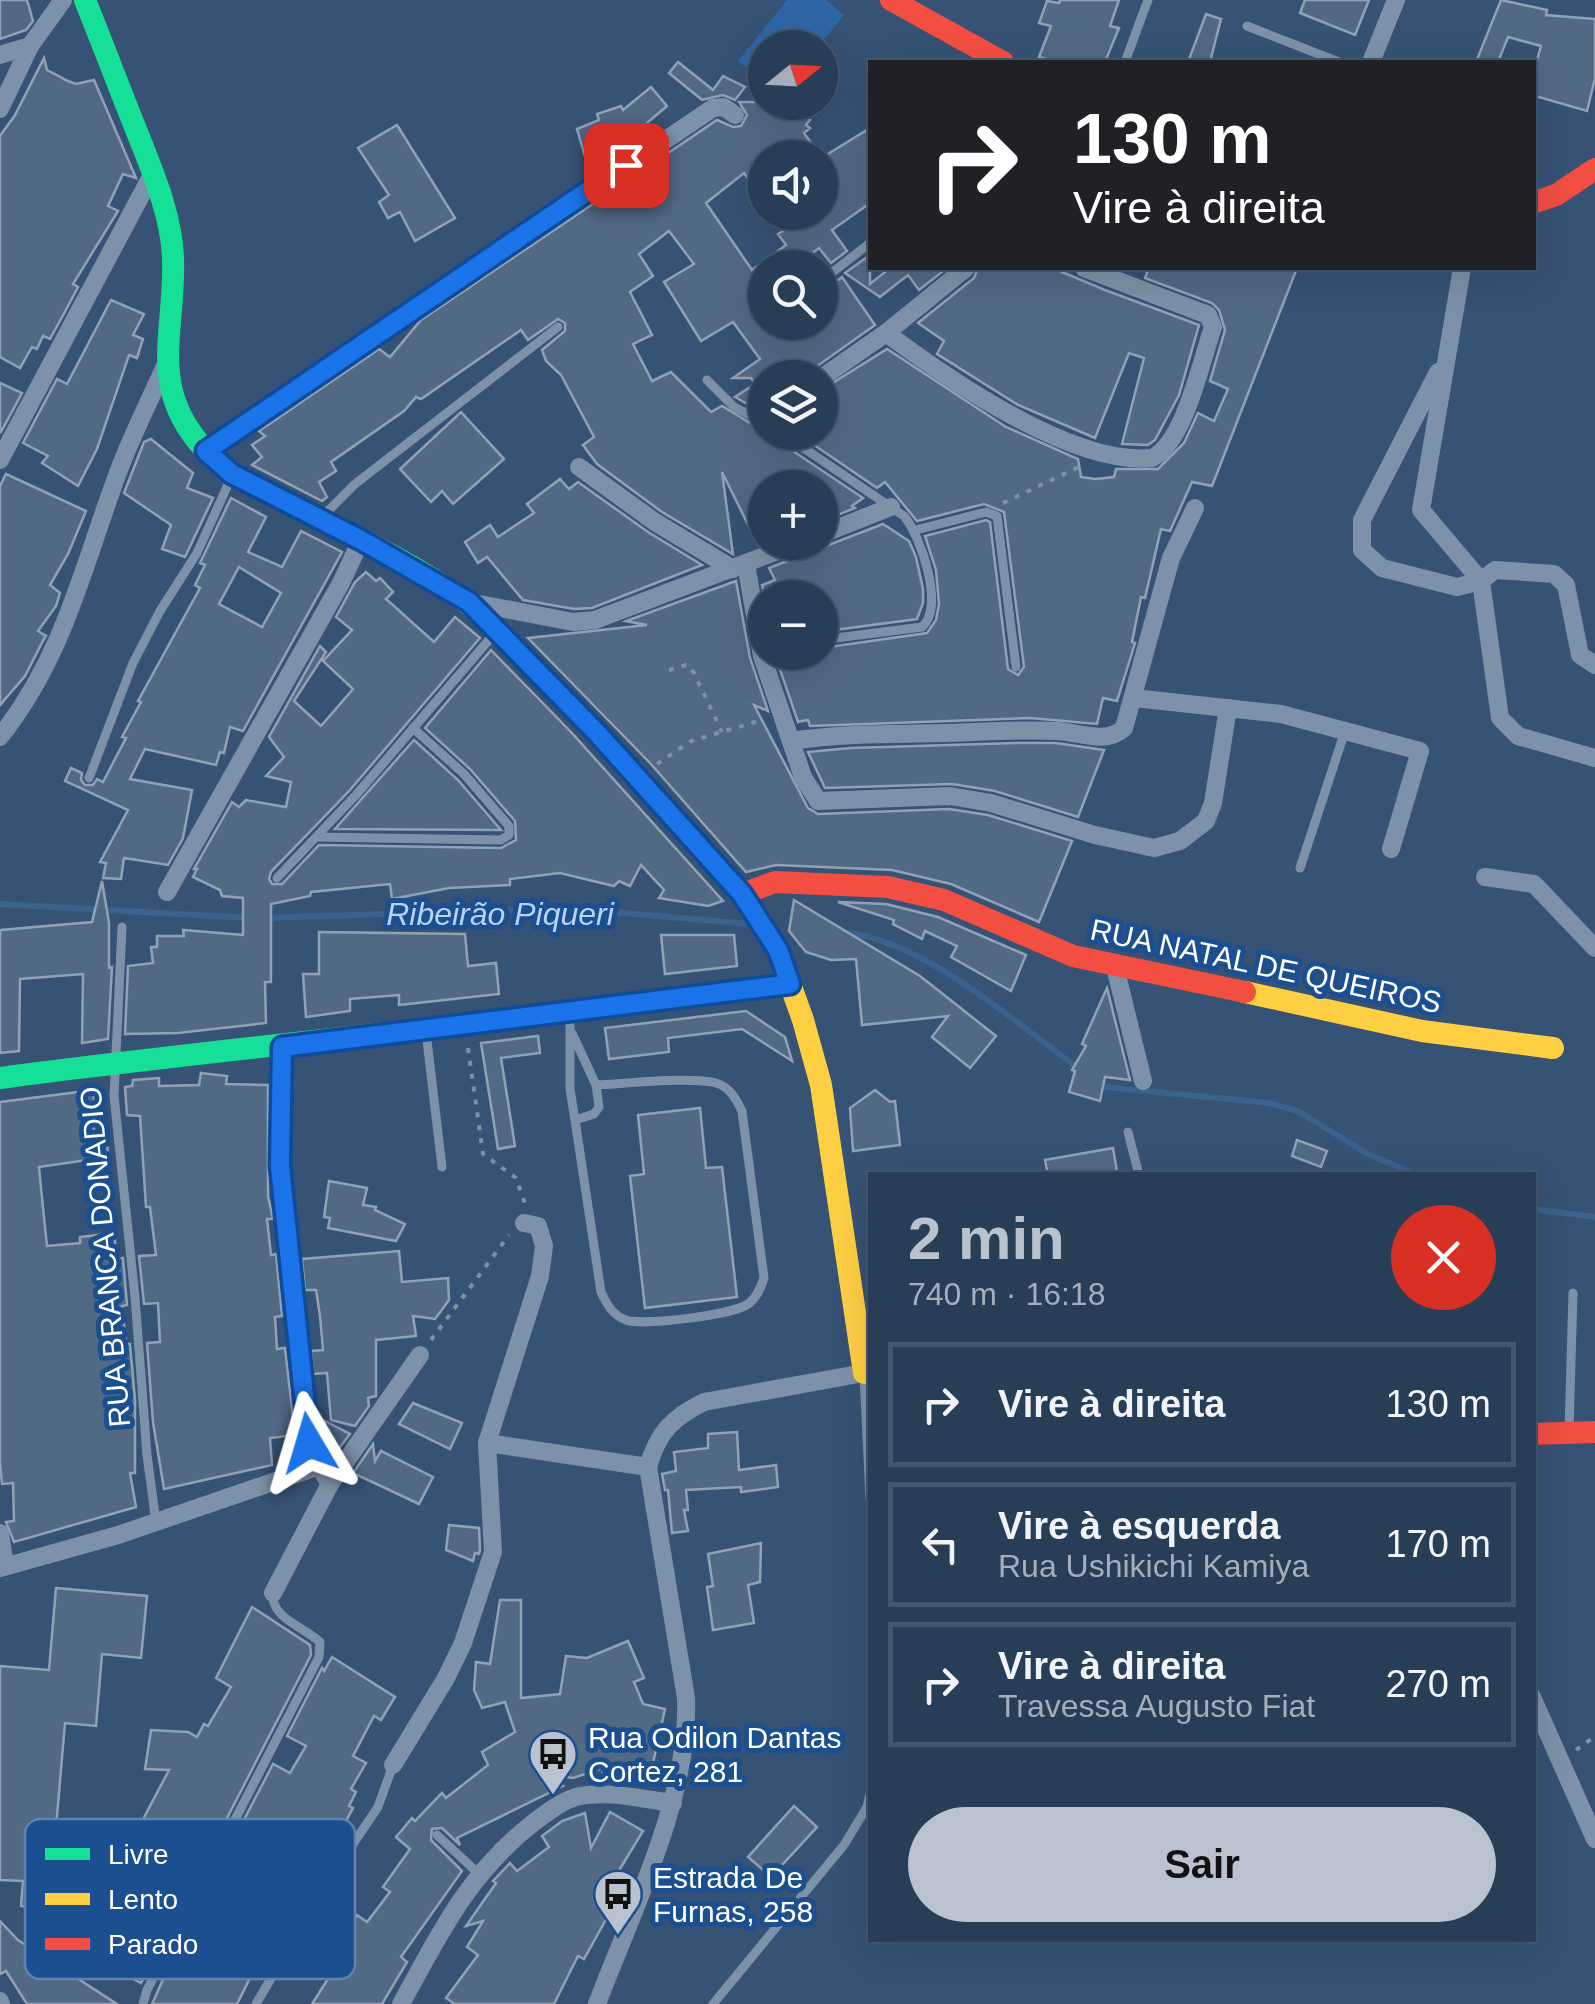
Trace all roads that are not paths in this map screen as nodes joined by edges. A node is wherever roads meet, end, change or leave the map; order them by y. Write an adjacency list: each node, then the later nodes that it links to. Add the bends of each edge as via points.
1 (63, 0): 7 (street)
2 (85, 0): 16 (main road)
3 (891, 0): 9 (main road)
4 (1148, 0): 10 (lane)
5 (1396, 0): 12 (street)
6 (1246, 26): 11 (lane)
7 (30, 46): 8 (street); 13 (street)
8 (0, 55)
9 (1000, 60)
10 (1126, 60)
11 (1334, 60)
12 (1372, 60)
13 (0, 109)
14 (735, 115): 31 (street, via 724,106 713,108)
15 (1595, 169): 17 (main road)
16 (153, 173): 26 (main road, via 173,260); 32 (street)
17 (1536, 202)
18 (868, 246): 19 (lane)
19 (838, 268)
20 (964, 270): 24 (street)
21 (1089, 270): 24 (street, via 1212,320 1182,419 1152,458 1103,453 1030,425)
22 (1462, 270): 25 (street)
23 (558, 326): 37 (lane, via 355,484)
24 (886, 333): 27 (street)
25 (1447, 353): 43 (street, via 1421,510); 43 (street, via 1362,520 1362,550 1382,568 1457,588)
26 (167, 361): 31 (main road, via 170,395); 53 (street, via 116,477 56,649)
27 (838, 366)
28 (708, 380): 29 (lane)
29 (748, 414)
30 (807, 450): 35 (lane)
31 (206, 451): 34 (main road)
32 (0, 460)
33 (579, 467): 42 (street, via 642,514)
34 (232, 474): 37 (main road); 56 (lane, via 197,553 133,663)
35 (891, 507): 38 (street); 39 (lane)
36 (1194, 508): 49 (street, via 1172,558)
37 (320, 519): 40 (main road)
38 (838, 528)
39 (916, 530): 46 (lane, via 928,572 927,623); 48 (lane, via 992,512 1000,523)
40 (361, 540): 44 (main road); 62 (street)
41 (755, 560): 42 (street)
42 (740, 566): 44 (street, via 595,620 557,620); 54 (street)
43 (1481, 581): 47 (street, via 1495,570 1554,574 1566,585 1580,655); 55 (street, via 1500,718 1518,736)
44 (469, 602): 45 (main road)
45 (498, 629): 51 (lane); 63 (main road)
46 (838, 638)
47 (1595, 665)
48 (1016, 666)
49 (1134, 698): 50 (street); 54 (street, via 1124,728 1111,737 1040,730)
50 (1228, 708): 52 (street); 54 (street, via 1206,821 1180,841 1154,848 950,796 818,801)
51 (414, 728): 57 (lane); 57 (lane, via 493,806 509,836)
52 (1345, 731): 58 (street, via 1420,750); 59 (lane)
53 (0, 736)
54 (791, 740)
55 (1595, 758)
56 (88, 778)
57 (317, 837): 61 (lane)
58 (1391, 849)
59 (1300, 868)
60 (1485, 877): 65 (street, via 1534,884)
61 (277, 878)
62 (167, 892)
63 (745, 899): 66 (main road, RUA NATAL DE QUEIROS, via 775,882 888,886 944,900 1063,952); 67 (main road, via 778,950)
64 (122, 927): 72 (lane, RUA BRANCA DONADIO)
65 (1595, 948)
66 (1115, 967): 71 (main road, RUA NATAL DE QUEIROS, via 1422,1031); 74 (street)
67 (790, 984): 68 (main road); 83 (main road, via 821,1085)
68 (571, 1022): 69 (main road); 75 (lane); 76 (lane)
69 (426, 1030): 70 (main road); 78 (lane)
70 (282, 1047): 72 (main road); 89 (street, via 286,1239 305,1422)
71 (1553, 1048)
72 (114, 1064): 73 (main road); 92 (lane, RUA BRANCA DONADIO)
73 (0, 1078)
74 (1143, 1081)
75 (596, 1085): 76 (lane, via 599,1107); 76 (lane, via 718,1083 733,1093 742,1110 764,1278 748,1304 638,1323 608,1308)
76 (575, 1120)
77 (1128, 1132): 79 (lane)
78 (442, 1167)
79 (1138, 1172)
80 (524, 1223): 88 (street, via 542,1233 540,1276)
81 (1573, 1294): 85 (lane)
82 (420, 1354): 91 (street)
83 (867, 1373): 84 (lane); 90 (street, via 704,1402 668,1426)
84 (868, 1415)
85 (1569, 1432): 86 (main road); 87 (main road)
86 (1595, 1432)
87 (1536, 1434)
88 (487, 1443): 90 (street); 97 (street, via 493,1552 463,1643)
89 (317, 1467): 91 (street); 92 (street)
90 (648, 1467): 99 (street, via 686,1698 688,1733)
91 (330, 1484): 95 (street)
92 (156, 1522): 94 (street)
93 (0, 1533): 94 (street)
94 (2, 1567)
95 (273, 1593): 100 (lane, via 278,1613 320,1642 319,1656)
96 (1536, 1706): 102 (street)
97 (393, 1765): 103 (lane, via 378,1807)
98 (868, 1802): 111 (lane, via 844,1845)
99 (673, 1803): 104 (street, via 600,1794 569,1799); 110 (street)
100 (235, 1819)
101 (437, 1835): 104 (lane)
102 (1595, 1838)
103 (355, 1841)
104 (478, 1873): 109 (street)
105 (153, 1979): 107 (lane)
106 (271, 1979): 108 (lane)
107 (143, 2004)
108 (256, 2004)
109 (402, 2004)
110 (597, 2004)
111 (713, 2004)

